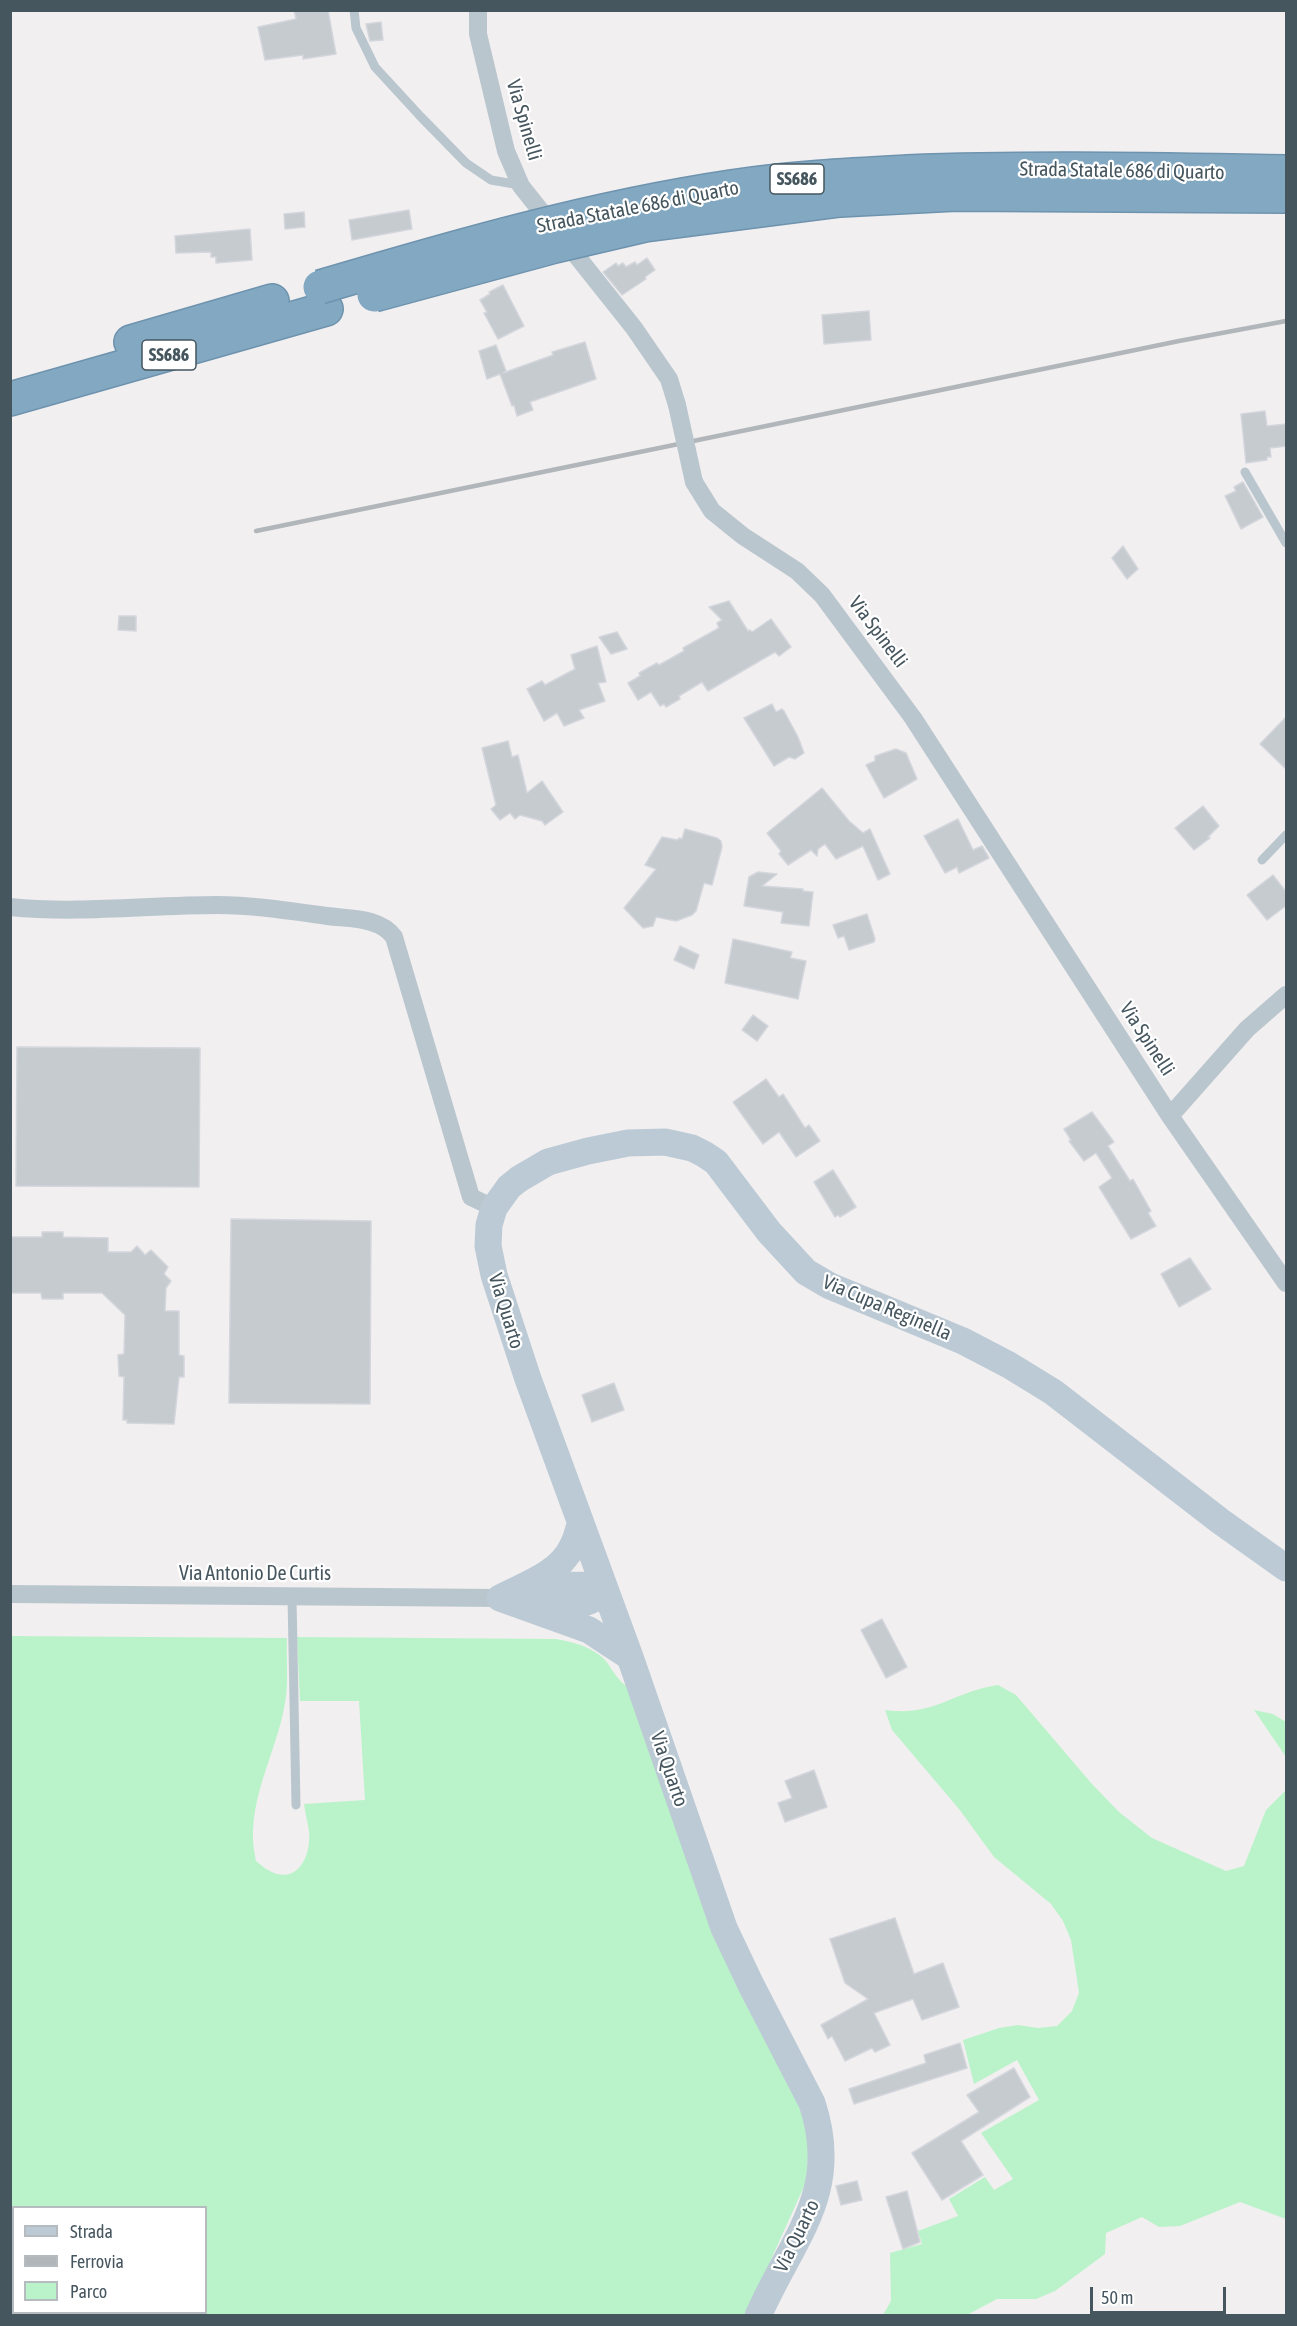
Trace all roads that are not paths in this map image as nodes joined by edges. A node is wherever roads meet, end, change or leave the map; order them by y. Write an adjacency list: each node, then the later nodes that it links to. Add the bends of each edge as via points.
1 (354, 10): 4 (lane, via 356,28 375,67 421,117 466,163 491,180)
2 (478, 10): 4 (street, Via Spinelli, via 478,34 506,151)
3 (1287, 172): 8 (highway, Strada Statale 686 di Quarto / SS686, bridge, via 956,170 860,174 732,187 626,206 497,236)
4 (522, 186): 17 (street, Via Spinelli, bridge, via 634,328 669,379 694,482 712,511 796,571 822,595 913,718)
5 (1254, 196): 6 (highway, Strada Statale 686 di Quarto / SS686, bridge); 7 (highway, bridge); 8 (highway, Strada Statale 686 di Quarto / SS686, bridge, via 956,194 840,200 645,225 439,276)
6 (1287, 196)
7 (1287, 206)
8 (323, 298): 9 (highway, Strada Statale 686 di Quarto / SS686); 10 (highway, Strada Statale 686 di Quarto / SS686)
9 (10, 376)
10 (10, 399)
11 (1245, 472): 12 (lane)
12 (1287, 543)
13 (1287, 835): 14 (lane)
14 (1262, 860)
15 (10, 907): 18 (street, via 220,905 325,915 386,927 394,937 471,1197)
16 (1287, 995): 17 (street, via 1247,1029)
17 (1170, 1116): 19 (street, Via Spinelli)
18 (494, 1208): 20 (street, Via Quarto, via 488,1236 494,1275); 21 (street, Via Cupa Reginella, via 509,1186 548,1162 628,1143 665,1142 692,1148 716,1162 768,1232 806,1272 830,1286 963,1341 1053,1392)
19 (1287, 1283)
20 (580, 1524): 22 (street, Via Quarto); 25 (street, via 573,1546 559,1565)
21 (1287, 1568)
22 (606, 1592): 25 (street, via 571,1608); 26 (street, Via Quarto)
23 (10, 1594): 24 (street, Via Antonio De Curtis)
24 (292, 1597): 25 (street, Via Antonio De Curtis); 27 (lane, via 299,1754)
25 (516, 1598): 26 (street, via 589,1630)
26 (630, 1657): 28 (street, Via Quarto, via 724,1928 812,2103 820,2129 822,2163 818,2190)
27 (296, 1805)
28 (758, 2316)

